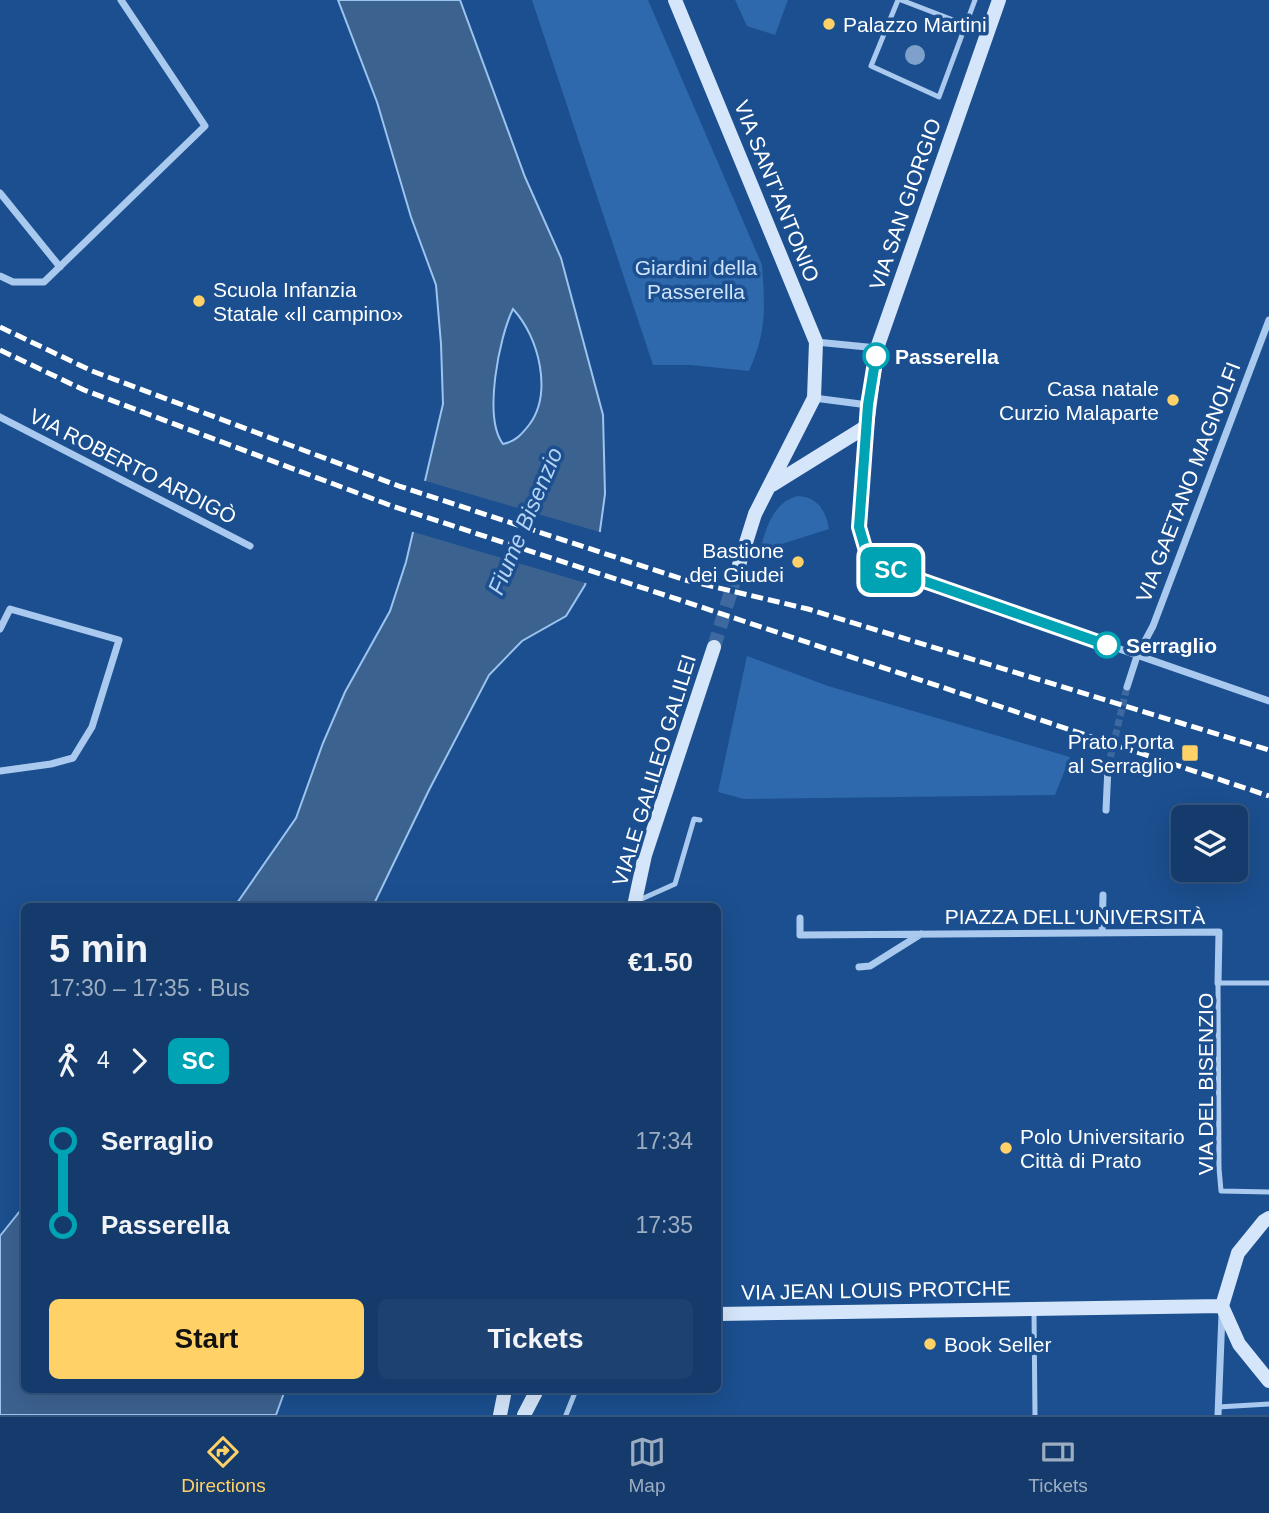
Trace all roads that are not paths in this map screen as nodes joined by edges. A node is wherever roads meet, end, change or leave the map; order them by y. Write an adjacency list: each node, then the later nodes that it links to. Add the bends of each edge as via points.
1 (121, 0): 9 (street, via 205,126)
2 (675, 0): 12 (street, VIA SANT'ANTONIO)
3 (900, 0): 6 (lane); 6 (lane, via 871,66 939,97)
4 (975, 0): 6 (lane)
5 (999, 0): 7 (street, VIA SAN GIORGIO)
6 (965, 26): 7 (lane)
7 (987, 33): 13 (street, VIA SAN GIORGIO)
8 (0, 194): 9 (street)
9 (60, 267): 10 (street, via 44,282 13,282)
10 (0, 276)
11 (1269, 320): 23 (street, VIA GAETANO MAGNOLFI, via 1153,626)
12 (816, 342): 13 (street); 14 (street)
13 (877, 348): 15 (street, VIA SAN GIORGIO)
14 (814, 398): 15 (street); 18 (street)
15 (868, 405): 17 (street, VIA SAN GIORGIO)
16 (0, 417): 19 (street, VIA ROBERTO ARDIGÒ)
17 (867, 426): 18 (street); 23 (street, via 859,527 866,551 881,566)
18 (771, 485): 20 (street, via 755,514)
19 (250, 546)
20 (739, 565)
21 (0, 629): 27 (street, via 10,608 119,640 92,727 73,758)
22 (714, 647): 31 (street, VIALE GALILEO GALILEI, via 645,855)
23 (1137, 656): 24 (street, VIA GAETANO MAGNOLFI); 25 (street)
24 (1127, 687)
25 (1269, 701)
26 (1108, 767): 28 (street)
27 (0, 771)
28 (1105, 810)
29 (701, 820): 32 (lane, via 694,819 675,884)
30 (1103, 895): 34 (street)
31 (634, 903)
32 (636, 903)
33 (800, 918): 35 (street, PIAZZA DELL'UNIVERSITÀ, via 800,934)
34 (1102, 933): 35 (street, PIAZZA DELL'UNIVERSITÀ); 37 (street, PIAZZA DELL'UNIVERSITÀ, via 1219,932)
35 (921, 934): 36 (street, PIAZZA DELL'UNIVERSITÀ, via 870,966)
36 (859, 967)
37 (1218, 983): 38 (lane, VIA DEL BISENZIO); 39 (lane, VIA DEL BISENZIO, via 1221,1191)
38 (1269, 983)
39 (1269, 1192)
40 (1269, 1218): 41 (street, via 1238,1254)
41 (1222, 1306): 42 (street, VIA JEAN LOUIS PROTCHE); 44 (street, via 1239,1344); 49 (street)
42 (1034, 1309): 43 (street, VIA JEAN LOUIS PROTCHE); 53 (lane, VIA JEAN LOUIS PROTCHE)
43 (721, 1314)
44 (1269, 1381)
45 (504, 1393): 50 (street)
46 (535, 1393): 51 (street)
47 (575, 1393): 52 (lane)
48 (1269, 1404): 49 (lane)
49 (1218, 1411)
50 (500, 1415)
51 (524, 1415)
52 (566, 1415)
53 (1035, 1415)

